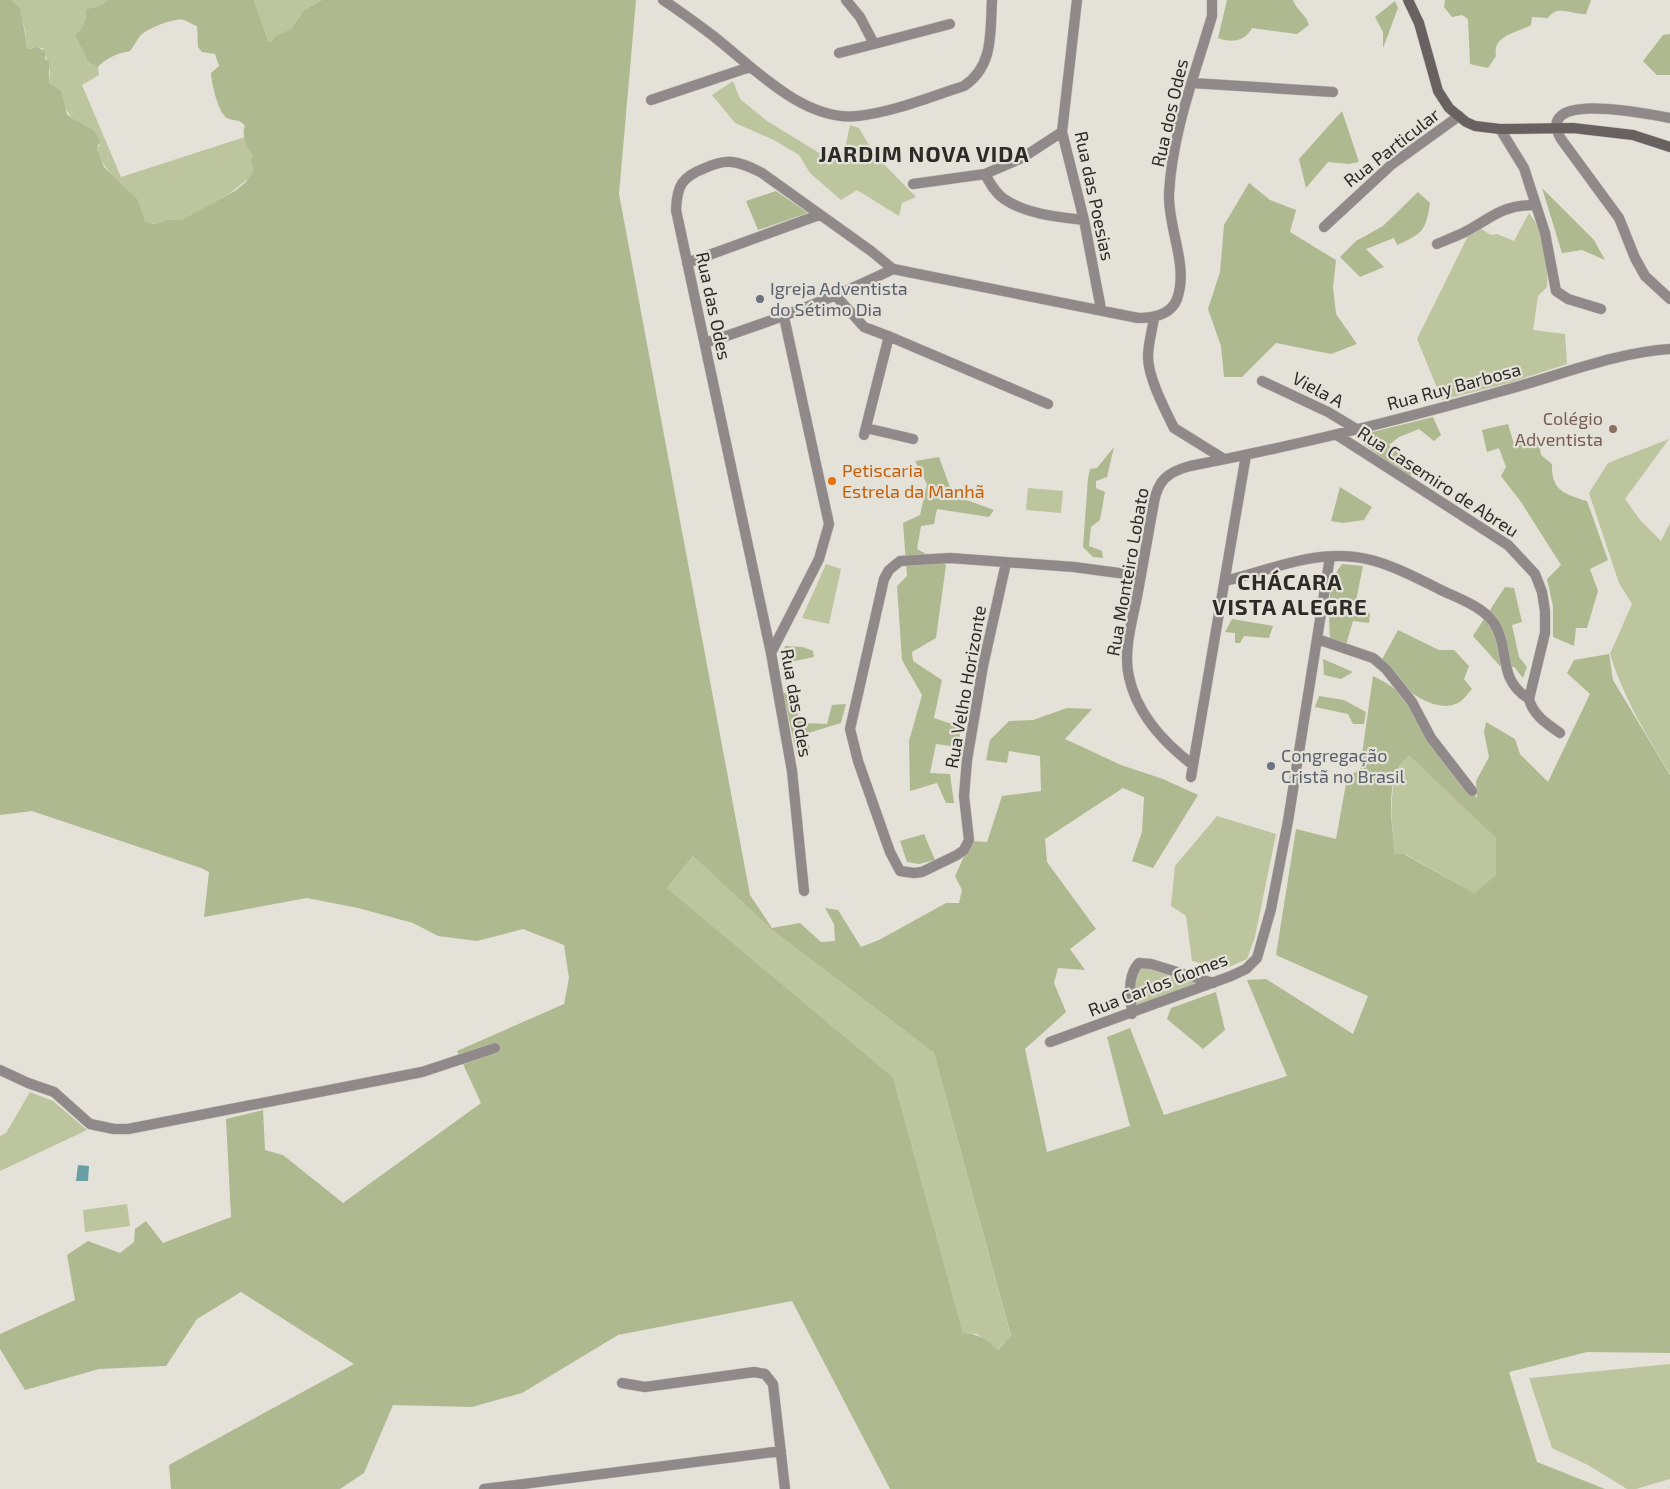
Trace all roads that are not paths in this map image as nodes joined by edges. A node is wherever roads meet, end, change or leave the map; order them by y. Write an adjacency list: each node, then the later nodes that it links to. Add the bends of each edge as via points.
1 (663, 0): 10 (street)
2 (846, 0): 8 (street, via 860,17)
3 (992, 0): 10 (street, via 987,54 984,66 974,80 885,111 847,116 818,111)
4 (1077, 0): 18 (street, Rua das Poesias)
5 (1212, 0): 11 (street, Rua dos Odes, via 1212,16)
6 (1408, 0): 14 (main road, via 1419,23 1438,90)
7 (950, 24): 8 (street)
8 (874, 44): 9 (street)
9 (839, 53)
10 (750, 67): 13 (street)
11 (1192, 83): 12 (street); 34 (street, Rua dos Odes, via 1180,126 1169,195 1181,281 1172,307)
12 (1333, 92)
13 (650, 100)
14 (1459, 116): 17 (main road, via 1475,126); 25 (street, Rua Particular, via 1391,165)
15 (1670, 118): 16 (street, via 1580,108 1565,114)
16 (1556, 127): 17 (main road); 19 (main road, via 1633,136); 30 (street, via 1561,139 1619,218 1642,271)
17 (1500, 128): 22 (street, via 1524,168)
18 (1062, 132): 20 (street, via 1022,158); 24 (street, Rua das Poesias)
19 (1670, 147)
20 (985, 174): 21 (street); 24 (street, via 1003,198 1015,204 1045,214)
21 (913, 184)
22 (1534, 205): 26 (street, via 1500,210 1463,233); 32 (street, via 1548,241 1556,291 1568,299)
23 (818, 214): 27 (street); 27 (street, Rua das Odes, via 752,168 732,162 712,165 687,177 679,189 676,210); 28 (street, Rua das Odes)
24 (1084, 220): 31 (street, Rua das Poesias)
25 (1324, 227)
26 (1437, 244)
27 (687, 263): 36 (street, Rua das Odes)
28 (893, 269): 29 (street); 31 (street, Rua das Odes)
29 (836, 296): 33 (street); 35 (street, via 864,327)
30 (1670, 299)
31 (1101, 309): 34 (street, via 1138,318)
32 (1601, 309)
33 (784, 318): 36 (street); 50 (street, via 829,524 819,558)
34 (1154, 318): 44 (street, via 1148,362 1170,420 1174,428)
35 (889, 336): 39 (street); 42 (street, via 865,432)
36 (705, 343): 50 (street, Rua das Odes)
37 (1670, 349): 40 (street, Rua Ruy Barbosa, via 1612,358 1526,385)
38 (1262, 381): 40 (street, Viela A, via 1319,407)
39 (1048, 404)
40 (1358, 430): 41 (street, Rua Ruy Barbosa)
41 (1336, 435): 43 (street, Rua Ruy Barbosa); 51 (street, Rua Casemiro de Abreu, via 1508,545 1535,574 1545,612 1545,633)
42 (913, 439)
43 (1246, 454): 44 (street, Rua Monteiro Lobato); 48 (street)
44 (1224, 459): 47 (street, Rua Monteiro Lobato, via 1180,468 1160,483)
45 (1330, 557): 48 (street, via 1300,560); 49 (street, Rua Carlos Gomes); 51 (street, via 1353,556 1384,564 1488,615 1500,638 1509,678 1519,692)
46 (1006, 564): 46 (street, Rua Velho Horizonte, via 950,558 900,560 884,579 850,729 890,852 897,868 904,872 922,872 946,862 964,850 969,840 964,796 967,760 983,666); 47 (street, Rua Velho Horizonte, via 1074,567)
47 (1141, 576): 53 (street, Rua Monteiro Lobato, via 1130,631 1129,677 1141,706 1161,737)
48 (1225, 581): 53 (street)
49 (1317, 639): 55 (street, via 1373,658 1386,669 1412,702 1431,738); 57 (street, Rua Carlos Gomes, via 1288,821 1260,950 1246,969)
50 (771, 652): 56 (street, Rua das Odes, via 792,771)
51 (1530, 699): 52 (street, via 1538,715)
52 (1560, 734)
53 (1193, 766): 54 (street)
54 (1191, 777)
55 (1472, 791)
56 (804, 892)
57 (1213, 983): 58 (street, Rua Carlos Gomes); 58 (street, via 1139,963 1130,978)
58 (1132, 1014): 59 (street, Rua Carlos Gomes)
59 (1050, 1042)
60 (495, 1048): 61 (street, via 422,1072 128,1129 90,1124 54,1092)
61 (0, 1070)
62 (622, 1383): 63 (street, via 645,1387 754,1372 765,1374 773,1384)
63 (781, 1452): 64 (street); 65 (street)
64 (484, 1489)
65 (785, 1489)

